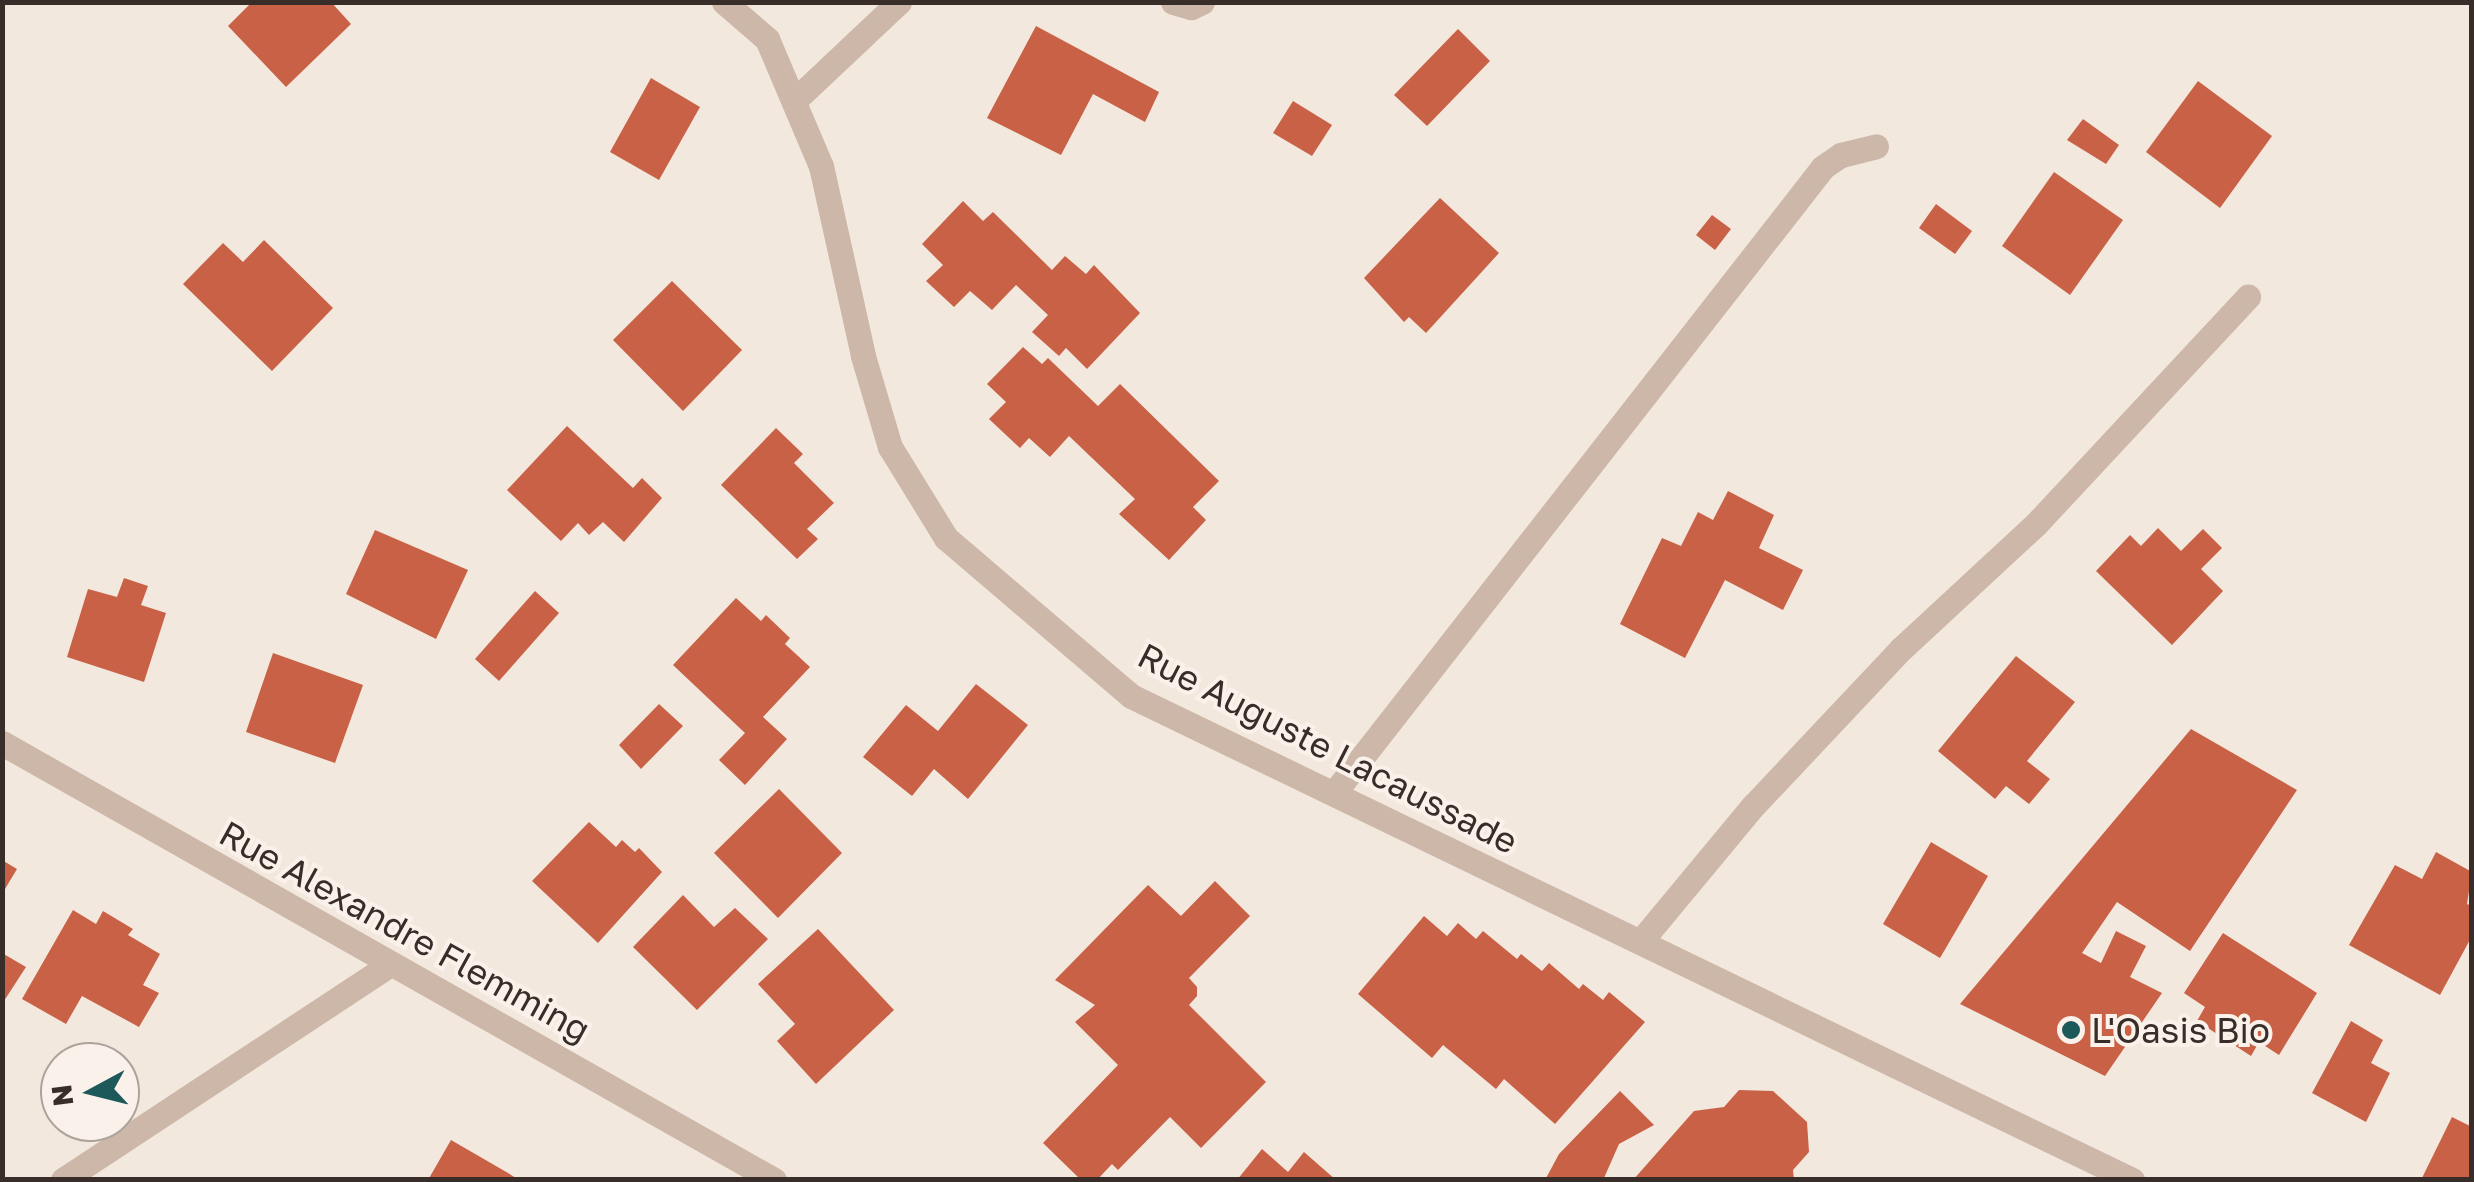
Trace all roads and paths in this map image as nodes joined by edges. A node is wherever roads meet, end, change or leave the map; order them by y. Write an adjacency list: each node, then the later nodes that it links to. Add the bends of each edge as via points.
1 (724, 2): 5 (street, Rue Auguste Lacaussade, via 768,39)
2 (899, 2): 5 (street)
3 (1173, 2): 4 (street)
4 (1202, 2)
5 (795, 100): 9 (street, Rue Auguste Lacaussade, via 821,166 890,447 946,538 1131,696)
6 (1876, 146): 9 (street, via 1841,154 1824,167)
7 (2248, 298): 10 (street, via 2036,524 1901,648 1754,806)
8 (2, 743): 11 (street, Rue Alexandre Flemming)
9 (1334, 794): 10 (street, Rue Auguste Lacaussade)
10 (1640, 942): 14 (street, Rue Auguste Lacaussade)
11 (392, 964): 12 (street); 13 (street, Rue Alexandre Flemming)
12 (63, 1180)
13 (774, 1180)
14 (2132, 1180)

